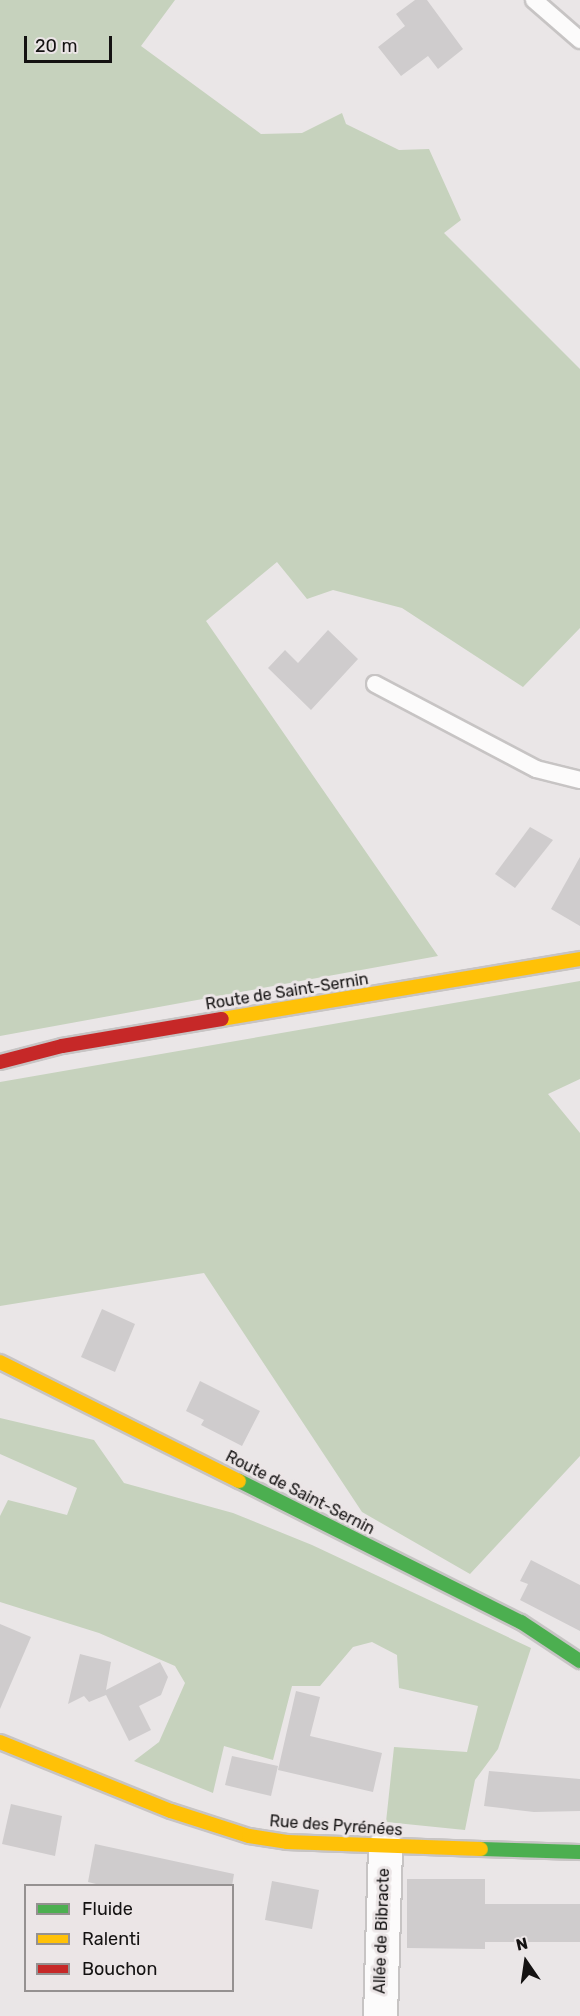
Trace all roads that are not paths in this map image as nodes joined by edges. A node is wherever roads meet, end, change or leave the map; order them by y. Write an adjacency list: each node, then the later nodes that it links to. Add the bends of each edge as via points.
1 (534, 0): 2 (lane)
2 (580, 40)
3 (375, 684): 4 (lane, via 536,769)
4 (580, 780)
5 (580, 959): 6 (street, Route de Saint-Sernin, via 62,1046)
6 (0, 1062)
7 (0, 1362): 8 (street, Route de Saint-Sernin, via 521,1622)
8 (580, 1661)
9 (0, 1742): 10 (street, Rue des Pyrénées, via 210,1826 287,1842)
10 (385, 1846): 11 (street, Rue des Pyrénées); 12 (street, Allée de Bibracte)
11 (580, 1852)
12 (380, 2016)

